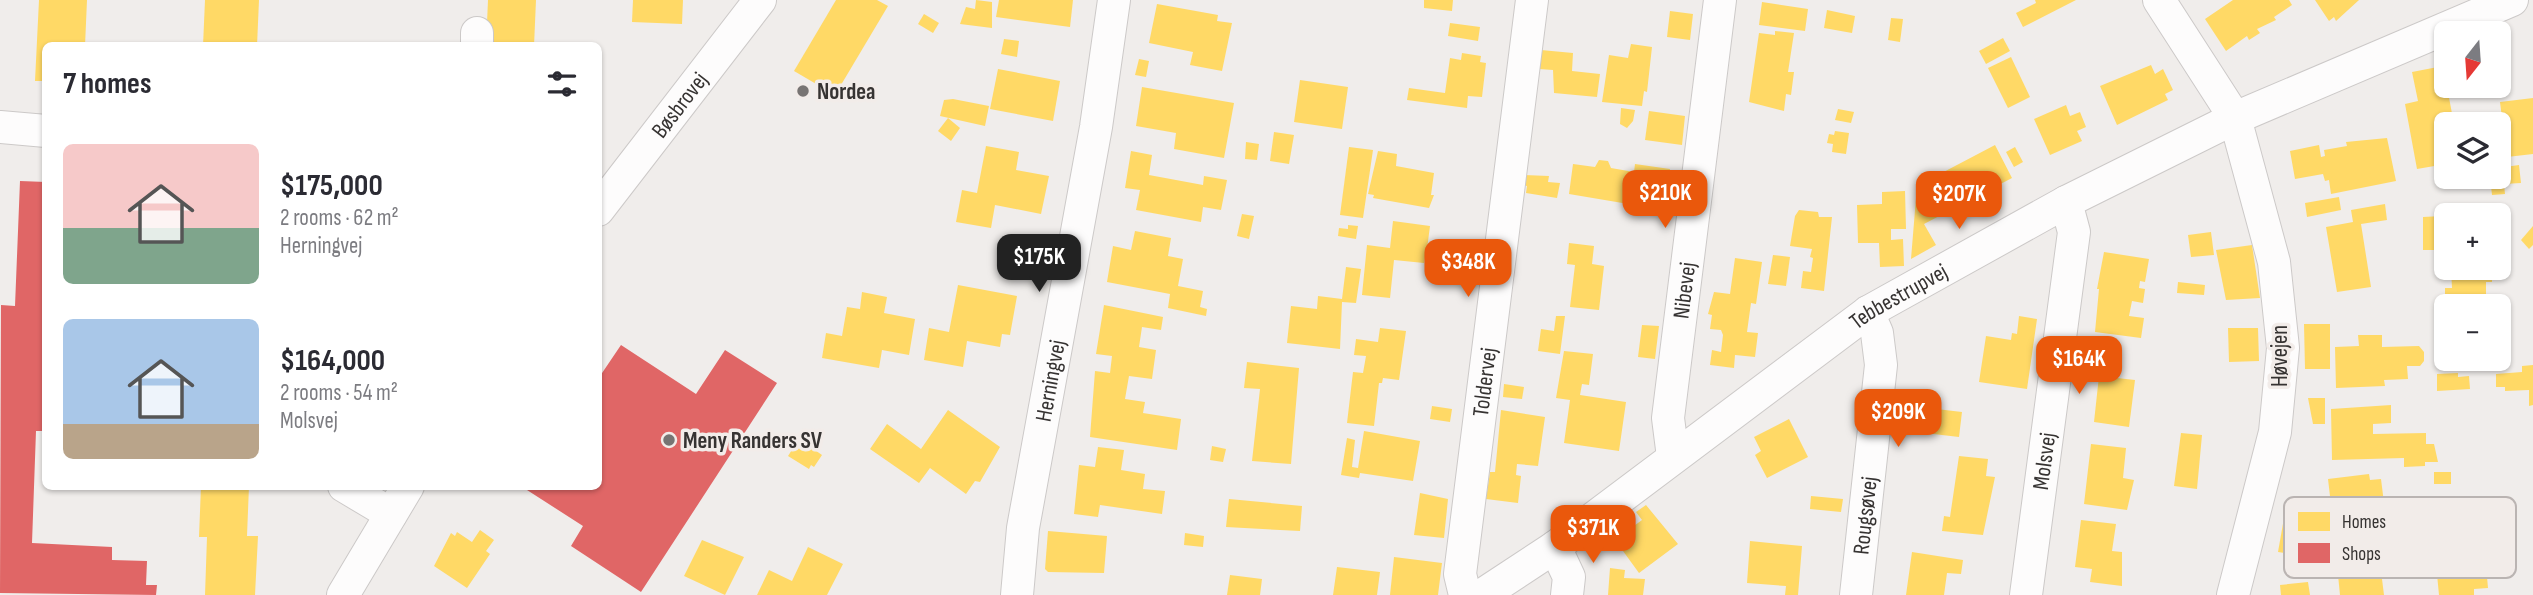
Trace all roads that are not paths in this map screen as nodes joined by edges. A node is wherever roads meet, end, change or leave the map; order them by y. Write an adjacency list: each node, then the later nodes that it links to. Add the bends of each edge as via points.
1 (760, 0): 11 (street, Bøsbrovej)
2 (1114, 0): 19 (street, Herningvej, via 1096,127 1023,528)
3 (1532, 0): 20 (street, Toldervej, via 1460,574)
4 (1720, 0): 13 (street, Nibevej, via 1668,418)
5 (2159, 0): 7 (street, Høvejen)
6 (2512, 0): 7 (street, Tebbestrupvej)
7 (2235, 118): 10 (street, Tebbestrupvej); 25 (street, Høvejen, via 2274,262 2283,348 2275,432)
8 (0, 127): 9 (street)
9 (42, 131)
10 (2066, 202): 12 (street, Tebbestrupvej); 24 (street, Molsvej, via 2074,232)
11 (602, 205)
12 (1868, 312): 13 (street, Tebbestrupvej); 23 (street, Rougsøvej, via 1877,333 1881,365)
13 (1673, 457): 17 (street, Tebbestrupvej)
14 (351, 490): 16 (street)
15 (406, 490): 16 (street)
16 (391, 514): 18 (street)
17 (1555, 547): 21 (street, Tebbestrupvej); 22 (street, via 1569,577)
18 (343, 595)
19 (1017, 595)
20 (1465, 595)
21 (1482, 595)
22 (1567, 595)
23 (1856, 595)
24 (2026, 595)
25 (2233, 595)

